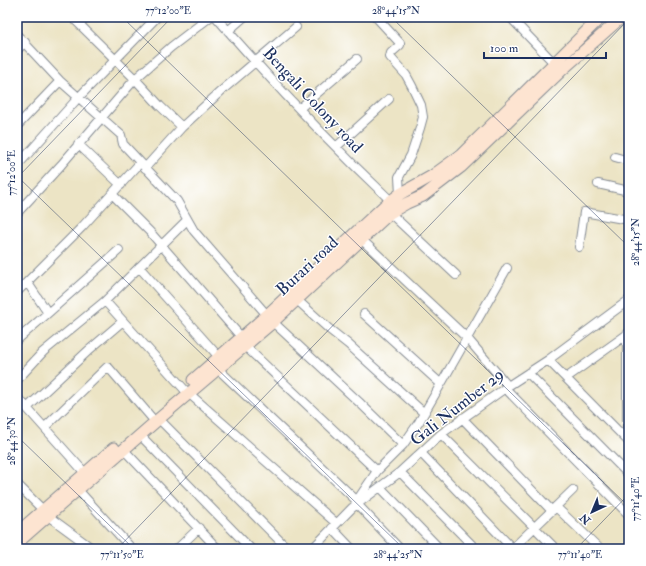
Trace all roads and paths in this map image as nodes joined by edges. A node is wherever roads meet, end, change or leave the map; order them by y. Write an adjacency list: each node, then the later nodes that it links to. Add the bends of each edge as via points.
1 (72, 17): 18 (street)
2 (157, 17): 18 (street)
3 (210, 17): 21 (street)
4 (216, 17): 12 (street, Bengali Colony road)
5 (244, 17): 12 (street)
6 (376, 17): 39 (street, via 400,43 390,57 415,90 423,116 411,155 399,177)
7 (510, 17): 20 (street)
8 (601, 17): 11 (main road, Burari road)
9 (622, 17): 14 (main road, Burari road)
10 (296, 27): 19 (street)
11 (590, 28): 14 (main road); 20 (main road, Burari road)
12 (228, 31): 19 (street, Bengali Colony road)
13 (17, 35): 15 (street)
14 (599, 37): 42 (main road, Burari road, via 461,167 423,196 407,202)
15 (25, 42): 16 (street); 22 (street)
16 (17, 50)
17 (357, 59): 25 (street)
18 (115, 60): 21 (street); 23 (street)
19 (257, 62): 25 (street, Bengali Colony road); 28 (street)
20 (554, 63): 39 (main road, Burari road, via 461,155 432,176)
21 (135, 79): 26 (street); 28 (street)
22 (60, 81): 23 (street); 27 (street)
23 (78, 98): 26 (street); 33 (street)
24 (390, 99): 30 (street)
25 (300, 108): 30 (street, Bengali Colony road)
26 (101, 117): 29 (street); 34 (street, via 121,136 123,144)
27 (17, 126)
28 (182, 127): 34 (street)
29 (78, 144): 36 (street); 41 (street)
30 (336, 147): 40 (street, Bengali Colony road)
31 (615, 157): 32 (street)
32 (629, 161)
33 (17, 166)
34 (143, 166): 36 (street); 43 (street, via 177,201)
35 (598, 184): 37 (street)
36 (121, 185): 38 (street)
37 (629, 191)
38 (112, 194): 46 (street, via 150,232); 52 (street)
39 (400, 194): 40 (main road, Burari road)
40 (391, 201): 59 (main road, Burari road)
41 (17, 213)
42 (390, 214): 45 (main road, Burari road); 51 (street)
43 (187, 220): 46 (street); 59 (street)
44 (629, 220): 47 (street, via 584,212)
45 (361, 239): 54 (main road, Burari road); 62 (street)
46 (160, 246): 49 (street); 64 (street)
47 (579, 247)
48 (119, 250): 57 (street)
49 (139, 267): 56 (street); 65 (street)
50 (507, 268): 62 (street)
51 (456, 275)
52 (27, 282): 53 (street); 57 (street)
53 (17, 292)
54 (296, 299): 59 (main road, Burari road); 77 (street)
55 (629, 300): 66 (street, Gali Number 29)
56 (104, 301): 60 (street); 70 (street, via 47,348)
57 (48, 313): 63 (street)
58 (364, 314): 71 (street)
59 (270, 319): 64 (main road, Burari road); 84 (street)
60 (123, 321): 73 (street); 75 (street)
61 (628, 333): 69 (street); 83 (street)
62 (467, 338): 71 (street); 72 (street)
63 (17, 340)
64 (243, 342): 65 (main road, Burari road); 67 (main road, Burari road); 87 (street)
65 (219, 357): 73 (main road, Burari road)
66 (548, 360): 68 (street, Gali Number 29); 69 (street)
67 (218, 368): 73 (main road, Burari road); 95 (street)
68 (528, 373): 72 (street, Gali Number 29); 90 (street)
69 (566, 378): 83 (street)
70 (17, 380)
71 (441, 384): 77 (street)
72 (506, 387): 79 (street, Gali Number 29); 98 (street)
73 (186, 391): 78 (main road, Burari road); 99 (street)
74 (17, 397): 75 (street)
75 (26, 406): 76 (street); 80 (street)
76 (17, 411)
77 (424, 413): 84 (street)
78 (155, 418): 80 (street, via 107,367); 82 (main road, Burari road); 89 (main road, Burari road); 109 (street)
79 (462, 418): 81 (street, Gali Number 29); 96 (street)
80 (45, 427): 89 (street)
81 (441, 434): 86 (street, Gali Number 29); 100 (street)
82 (140, 435): 85 (main road, Burari road); 108 (street)
83 (628, 441)
84 (403, 445): 87 (street)
85 (124, 450): 93 (main road, Burari road); 101 (street)
86 (421, 453): 88 (street, Gali Number 29); 115 (street)
87 (377, 472): 95 (street)
88 (400, 472): 92 (street, Gali Number 29); 114 (street)
89 (85, 473): 97 (main road, Burari road)
90 (629, 475)
91 (17, 484): 97 (street)
92 (380, 487): 95 (street, Gali Number 29); 113 (street)
93 (78, 490): 97 (main road, Burari road); 105 (street)
94 (573, 490): 96 (street)
95 (355, 504): 99 (street, Gali Number 29); 112 (street)
96 (554, 509): 100 (street); 117 (street)
97 (46, 513): 102 (main road, Burari road); 103 (main road, Burari road); 104 (street)
98 (629, 515)
99 (334, 526): 110 (street, Gali Number 29); 111 (street)
100 (534, 527): 115 (street); 116 (street)
101 (199, 528): 106 (street); 107 (street)
102 (17, 533)
103 (17, 543)
104 (93, 549)
105 (132, 549)
106 (177, 549)
107 (218, 549)
108 (251, 549)
109 (288, 549)
110 (312, 549)
111 (352, 549)
112 (400, 549)
113 (440, 549)
114 (476, 549)
115 (512, 549)
116 (556, 549)
117 (600, 549)

